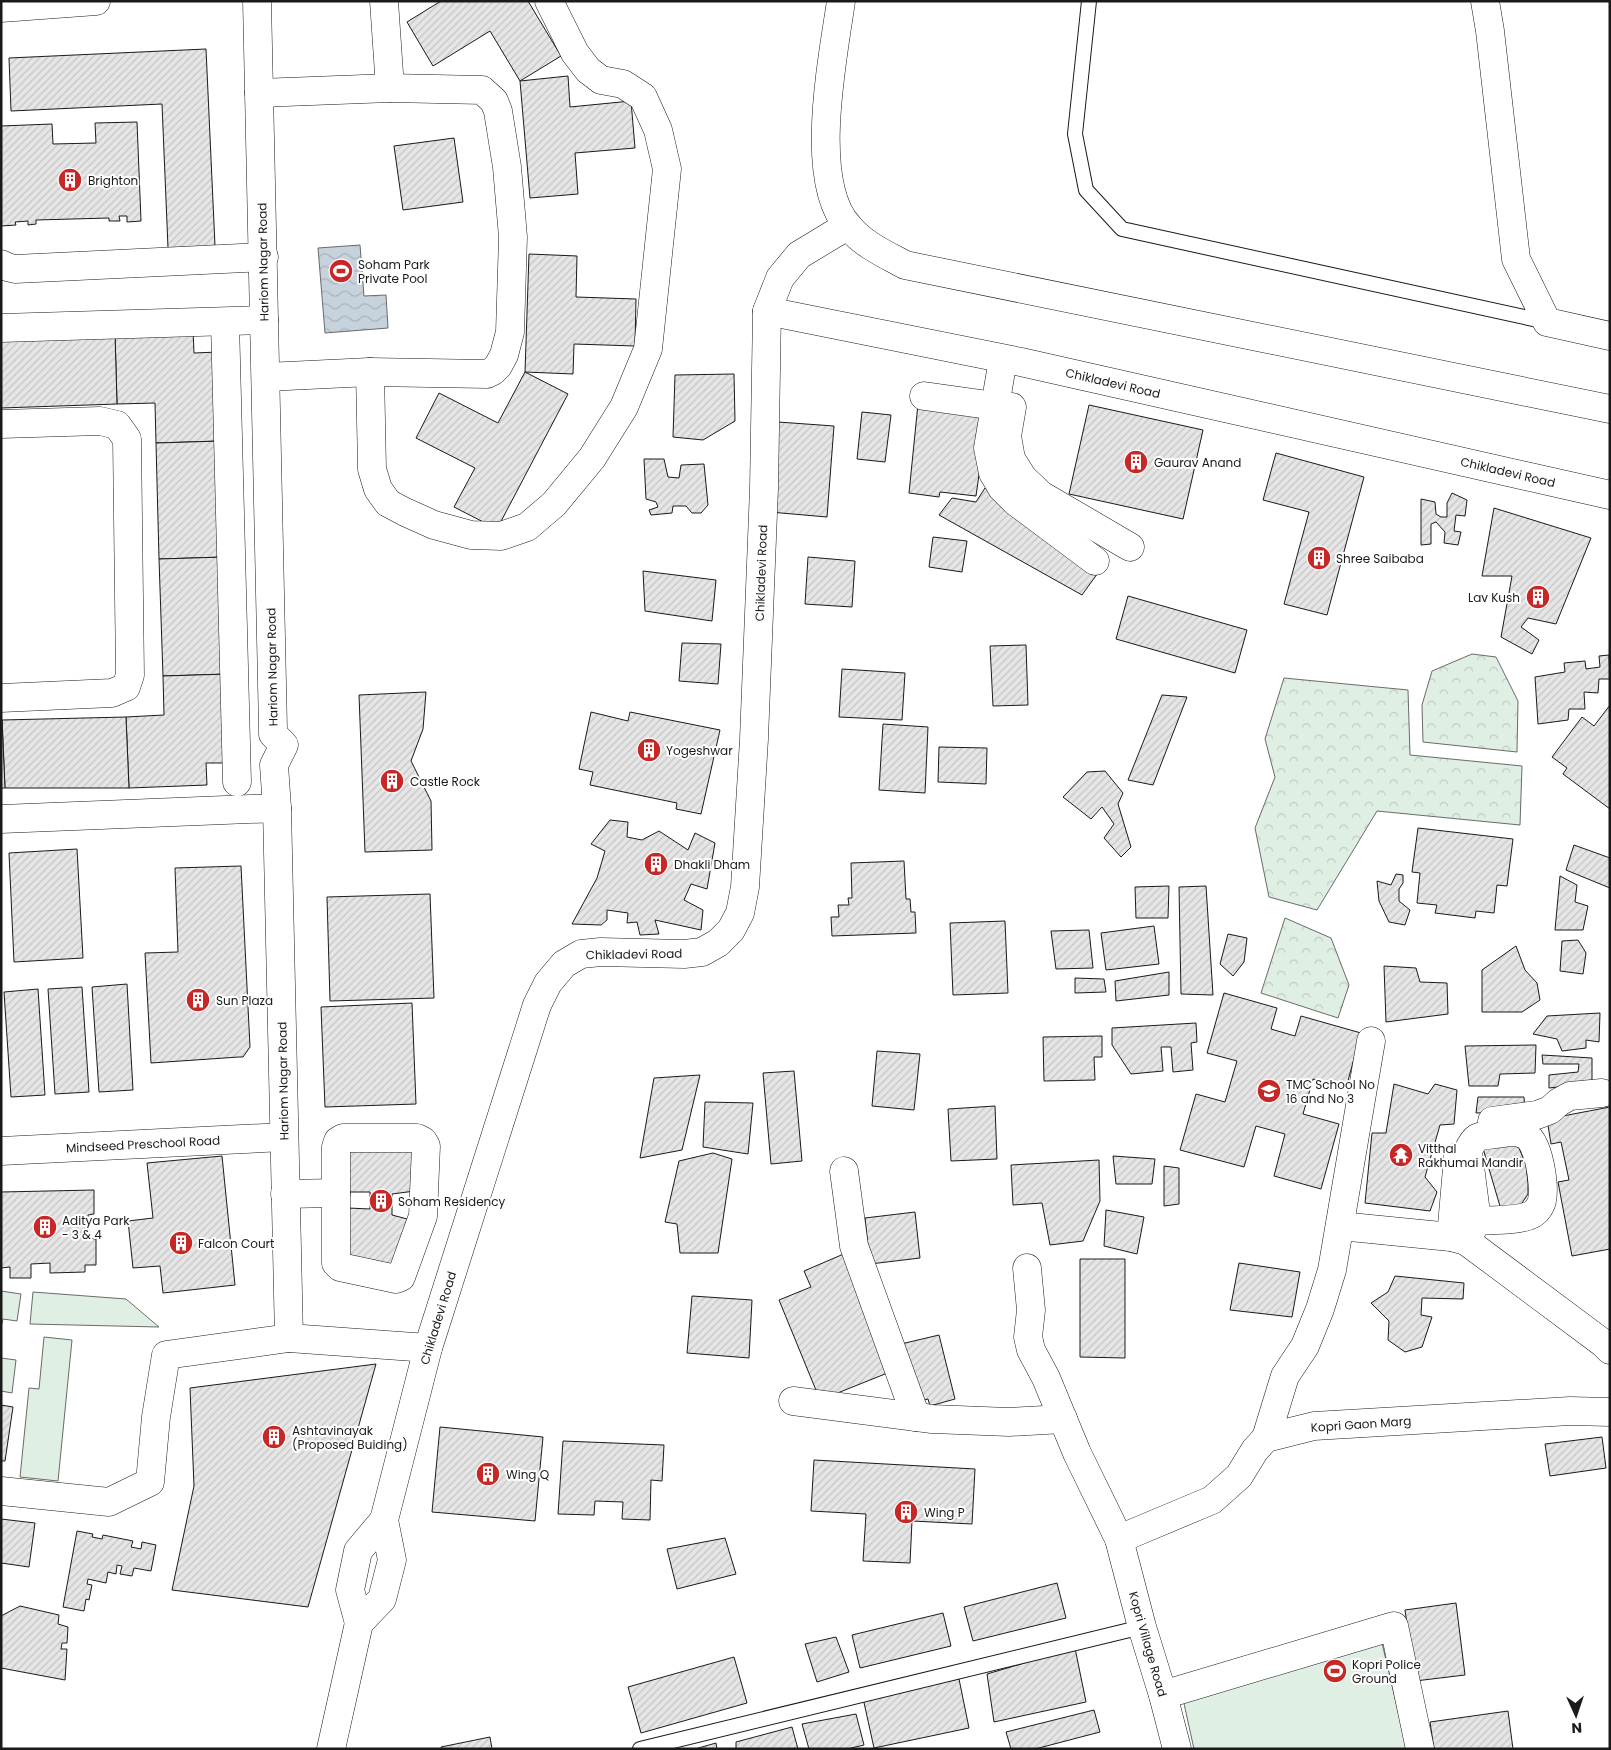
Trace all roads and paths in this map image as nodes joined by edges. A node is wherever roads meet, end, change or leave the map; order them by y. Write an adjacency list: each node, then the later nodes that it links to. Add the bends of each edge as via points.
1 (96, 1): 8 (street)
2 (257, 1): 10 (street, Hariom Nagar Road)
3 (384, 1): 9 (street)
4 (549, 1): 21 (street, via 575,53 588,70 601,80 623,84 643,97 658,130 667,169 648,349 624,407 592,458 554,504 527,527 500,536 471,535 405,512 388,503 378,488 372,469)
5 (841, 1): 11 (street, via 826,106 826,173 834,201)
6 (1089, 1): 17 (lane, via 1075,134 1086,190 1122,229)
7 (1485, 1): 17 (street, via 1516,259)
8 (1, 8)
9 (390, 88): 10 (street); 21 (street, via 482,90 494,101 507,167 513,237 510,332 498,366 487,374)
10 (259, 93): 12 (street, Hariom Nagar Road)
11 (847, 226): 14 (street, via 799,255 780,278); 26 (street, via 869,246 905,265)
12 (264, 256): 13 (street, via 16,268); 15 (street, Hariom Nagar Road)
13 (1, 264)
14 (767, 311): 20 (street, Chikladevi Road); 52 (street, Chikladevi Road, via 755,711 745,887 740,913 731,930 702,952 580,954 564,964 548,984 537,1005)
15 (264, 320): 16 (street); 22 (street, Hariom Nagar Road)
16 (225, 322): 18 (street); 24 (street)
17 (1547, 322): 19 (street)
18 (1, 328)
19 (1610, 336)
20 (1012, 361): 25 (street); 30 (street, Chikladevi Road); 31 (street, via 1007,436 1011,459 1023,478 1040,495)
21 (370, 372): 22 (street)
22 (266, 388): 24 (street); 28 (street, Hariom Nagar Road)
23 (924, 396): 25 (street)
24 (227, 399): 29 (street)
25 (995, 406): 32 (street, via 988,448 993,474 1002,488)
26 (1610, 409)
27 (1, 424): 35 (street, via 100,421 117,425 127,438 130,675 126,687 112,693)
28 (268, 474): 29 (street); 33 (street, Hariom Nagar Road)
29 (229, 475): 34 (street)
30 (1610, 495)
31 (1130, 547)
32 (1095, 561)
33 (270, 581): 34 (street); 37 (street, Hariom Nagar Road)
34 (232, 582): 36 (street)
35 (1, 698)
36 (236, 730): 37 (street); 38 (street)
37 (273, 732): 39 (street, Hariom Nagar Road, via 284,745 274,765)
38 (237, 782)
39 (277, 808): 40 (street); 43 (street, Hariom Nagar Road)
40 (1, 819)
41 (1371, 1041): 48 (street)
42 (1602, 1093): 49 (street, via 1570,1096 1537,1115 1464,1127 1460,1132)
43 (284, 1137): 44 (street, Mindseed Preschool Road); 47 (street, Hariom Nagar Road)
44 (1, 1151)
45 (844, 1171): 56 (street, via 854,1246)
46 (336, 1193): 46 (street, via 336,1147 343,1138 417,1138 423,1141 426,1146 423,1216 399,1278 394,1280 337,1266); 47 (street)
47 (285, 1194): 51 (street, Hariom Nagar Road)
48 (1340, 1226): 49 (street); 58 (street, via 1332,1270 1320,1309 1286,1376)
49 (1465, 1233): 53 (street)
50 (1027, 1268): 57 (street, Kopri Village Road, via 1031,1350)
51 (289, 1338): 52 (street); 59 (street, via 166,1355 150,1482 109,1502)
52 (428, 1348): 64 (street, Chikladevi Road, via 384,1520 392,1560 382,1599 359,1622)
53 (1610, 1350)
54 (793, 1401): 56 (street)
55 (1610, 1412): 58 (street, Kopri Gaon Marg, via 1570,1411 1314,1426)
56 (916, 1417): 57 (street, via 1009,1422)
57 (1062, 1419): 60 (street, Kopri Village Road)
58 (1266, 1438): 60 (street, via 1239,1476 1212,1500)
59 (1, 1491)
60 (1119, 1539): 61 (street, Kopri Village Road)
61 (1142, 1627): 62 (street, Kopri Village Road); 65 (lane)
62 (1163, 1695): 63 (street, Kopri Village Road); 66 (street, via 1394,1626)
63 (1174, 1748)
64 (331, 1749)
65 (640, 1749)
66 (1420, 1749)

